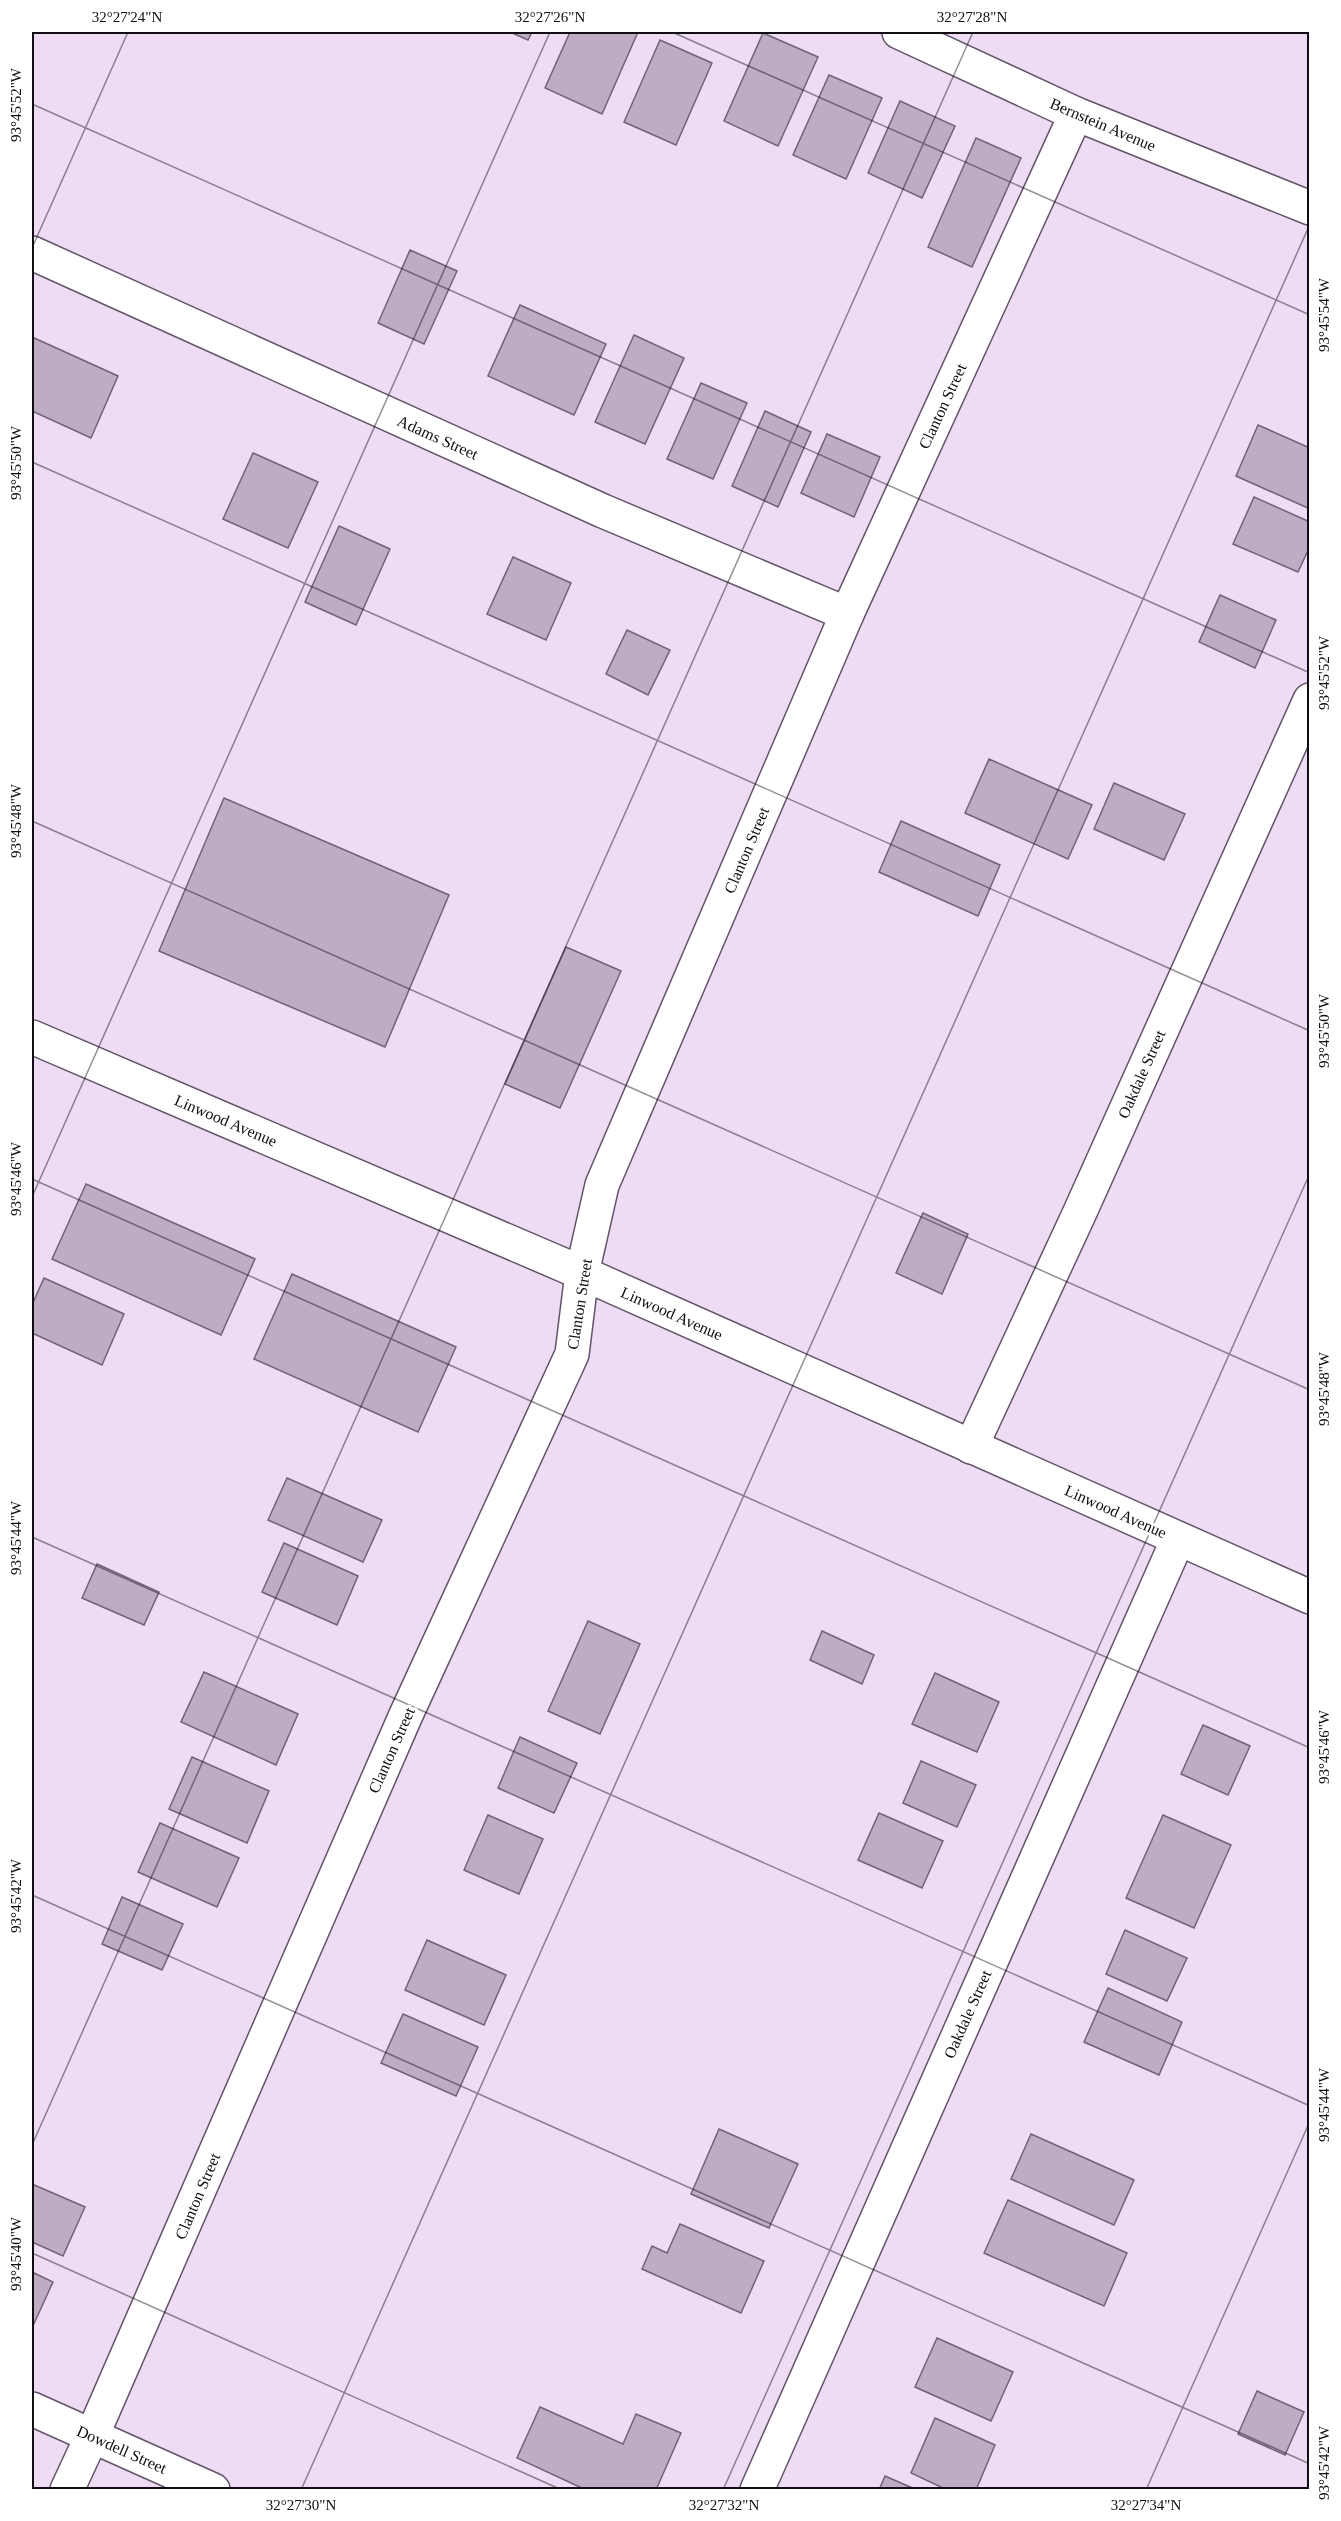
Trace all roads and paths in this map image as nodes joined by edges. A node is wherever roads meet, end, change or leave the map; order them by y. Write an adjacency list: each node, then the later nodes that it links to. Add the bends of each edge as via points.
1 (899, 32): 2 (street, Bernstein Avenue)
2 (1076, 114): 3 (street, Bernstein Avenue); 5 (street, Clanton Street)
3 (1310, 208)
4 (32, 254): 5 (street, Adams Street, via 603,511)
5 (848, 614): 8 (street, Clanton Street, via 602,1185)
6 (1310, 700): 9 (street, Oakdale Street)
7 (32, 1039): 8 (street, Linwood Avenue)
8 (582, 1273): 9 (street, Linwood Avenue); 13 (street, Clanton Street, via 572,1354 405,1717)
9 (971, 1447): 10 (street, Linwood Avenue)
10 (1178, 1539): 11 (street, Linwood Avenue); 16 (street, Oakdale Street)
11 (1310, 1598)
12 (32, 2409): 13 (street, Dowdell Street)
13 (92, 2436): 14 (street, Clanton Street); 15 (street, Dowdell Street)
14 (67, 2490)
15 (213, 2490)
16 (757, 2490)

